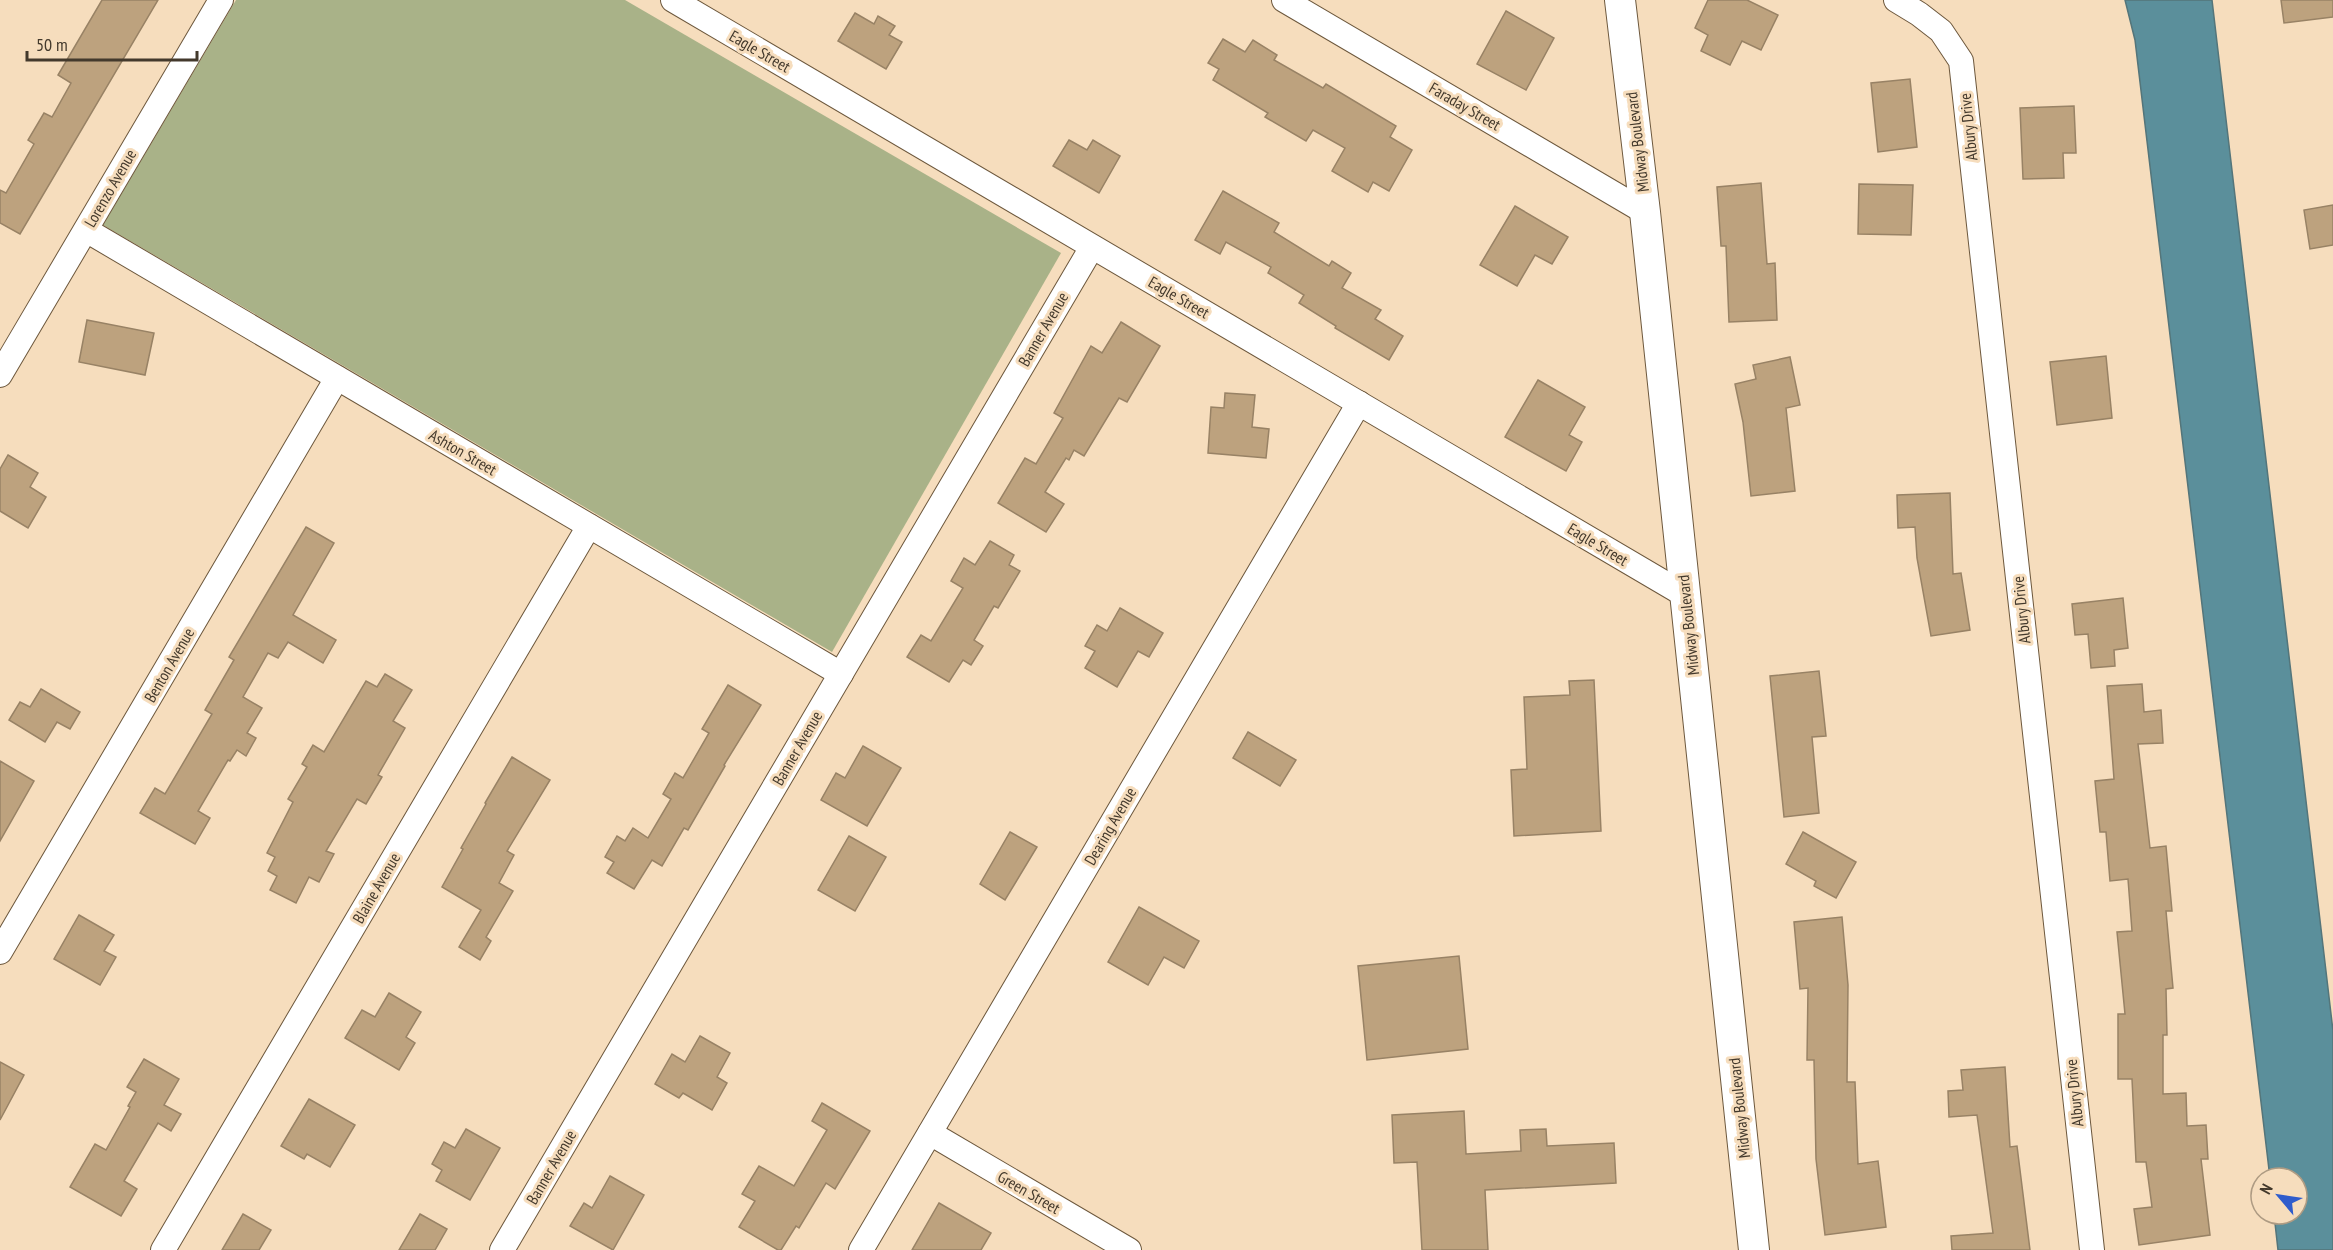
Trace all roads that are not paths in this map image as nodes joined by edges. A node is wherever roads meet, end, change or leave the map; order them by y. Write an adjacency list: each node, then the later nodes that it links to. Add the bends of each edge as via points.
1 (221, 0): 7 (street, Lorenzo Avenue)
2 (673, 0): 8 (street, Eagle Street)
3 (1284, 0): 6 (street, Faraday Street)
4 (1620, 0): 6 (street, Midway Boulevard)
5 (1896, 0): 22 (street, Albury Drive, via 1941,31 1961,61)
6 (1645, 212): 13 (street, Midway Boulevard)
7 (86, 230): 9 (street, Lorenzo Avenue); 10 (street, Ashton Street)
8 (1092, 247): 11 (street, Eagle Street); 14 (street, Banner Avenue)
9 (0, 375)
10 (338, 378): 12 (street, Ashton Street); 15 (street, Benton Avenue)
11 (1359, 403): 13 (street, Eagle Street); 16 (street, Dearing Avenue)
12 (589, 526): 14 (street, Ashton Street); 18 (street, Blaine Avenue)
13 (1685, 595): 21 (street, Midway Boulevard)
14 (841, 674): 17 (street, Banner Avenue)
15 (0, 952)
16 (930, 1133): 19 (street, Dearing Avenue); 20 (street, Green Street)
17 (509, 1248)
18 (163, 1250)
19 (861, 1250)
20 (1129, 1250)
21 (1754, 1250)
22 (2092, 1250)

